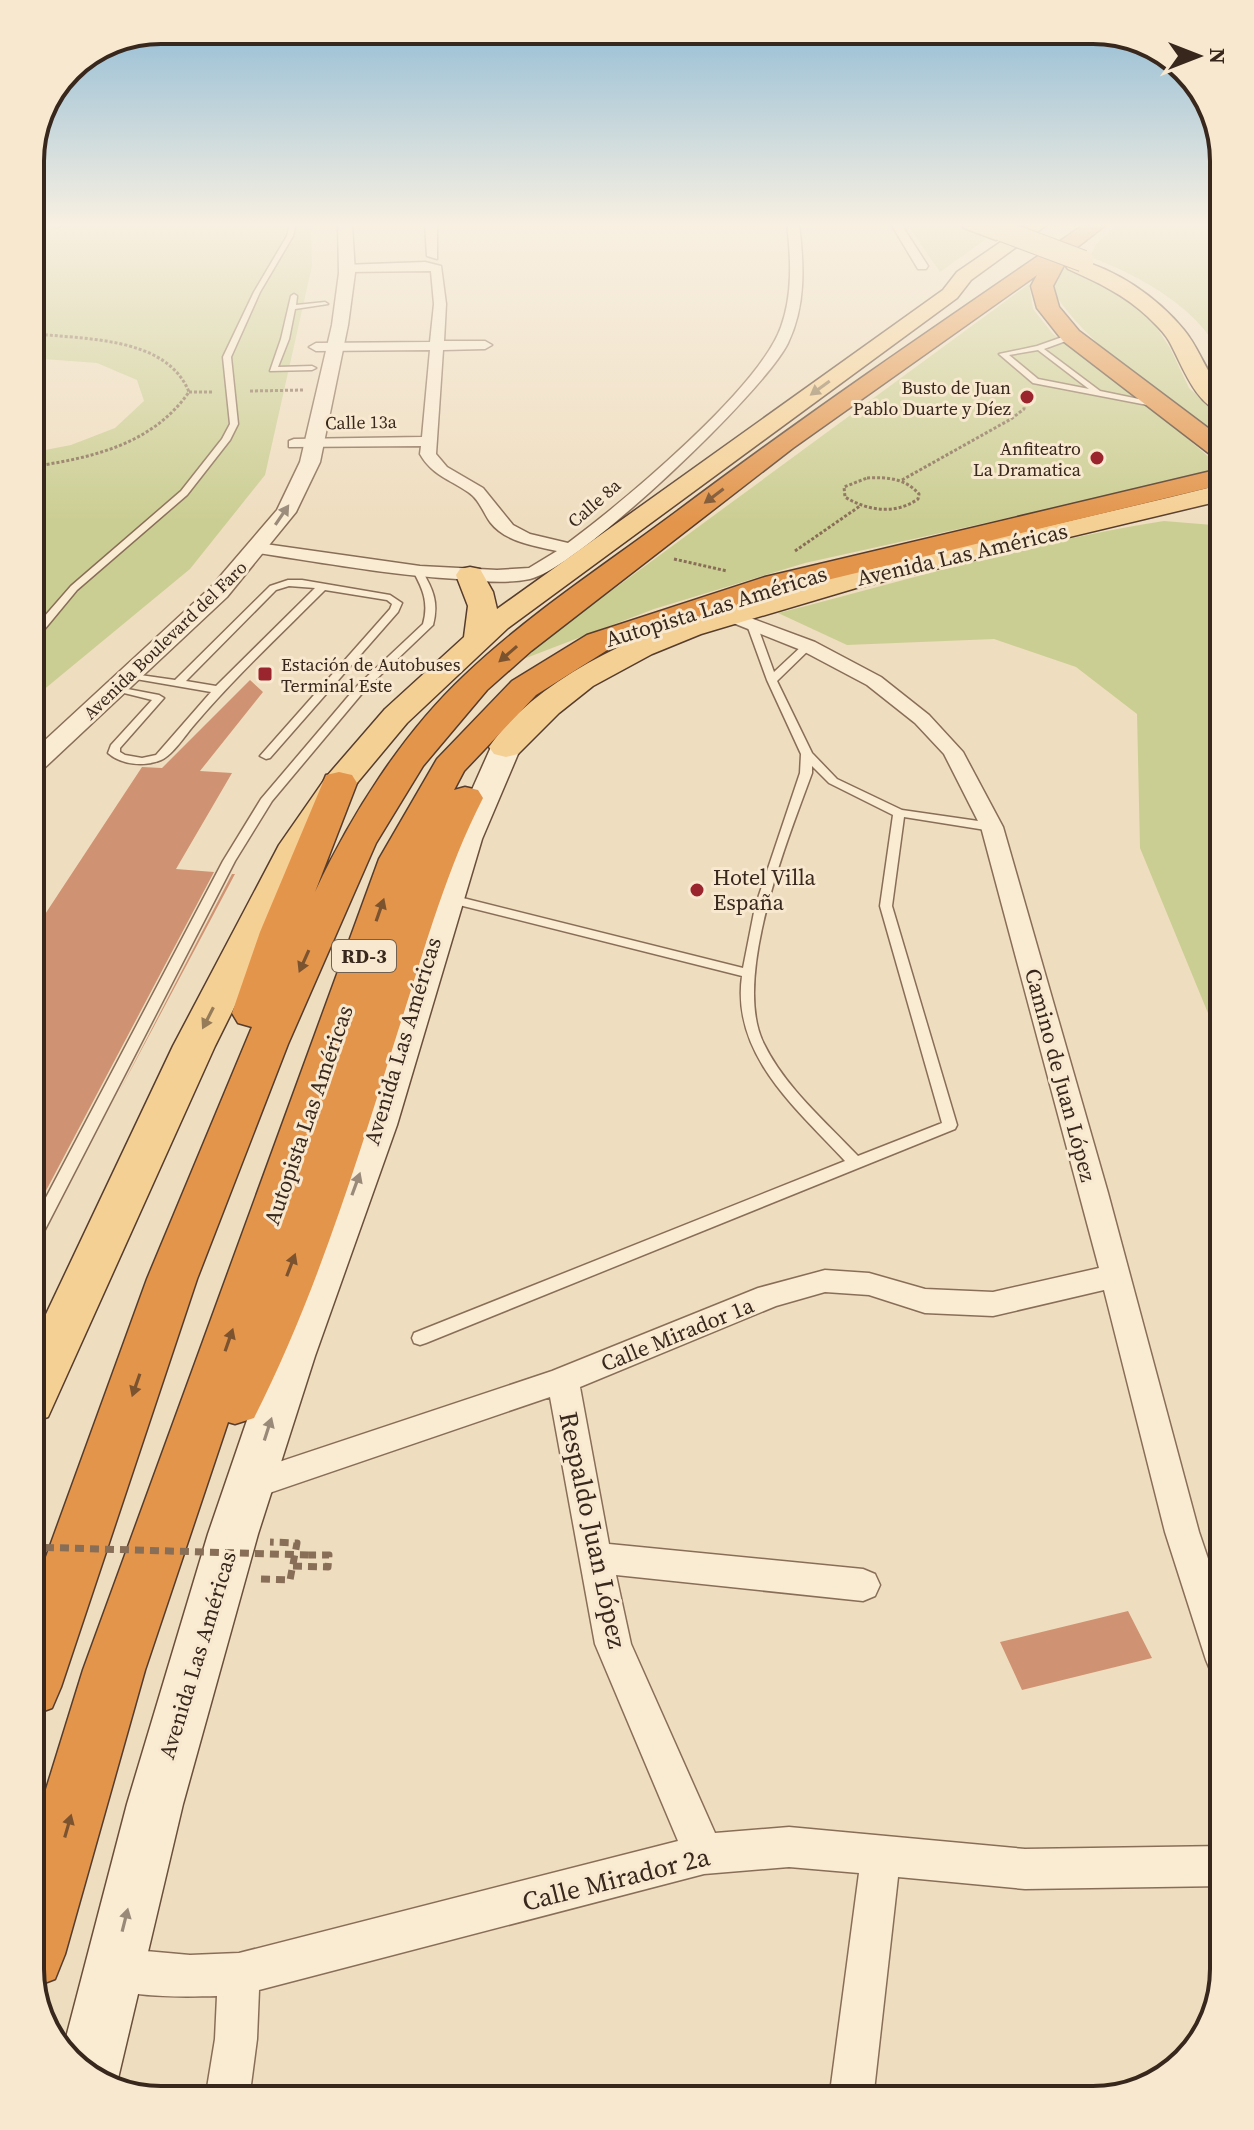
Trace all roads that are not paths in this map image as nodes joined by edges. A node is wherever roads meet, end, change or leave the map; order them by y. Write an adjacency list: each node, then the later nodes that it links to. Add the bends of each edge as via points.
1 (243, 323): 36 (lane, via 227,357 234,424 226,440 184,493 74,588)
2 (287, 323): 13 (lane, via 273,369)
3 (309, 323): 13 (lane)
4 (325, 323): 13 (street, Avenida Boulevard del Faro)
5 (325, 323): 13 (street, Avenida Boulevard del Faro)
6 (438, 323): 16 (street)
7 (787, 323): 30 (street, Calle 8a, via 774,357 754,383)
8 (908, 323): 33 (main road, one-way to 33)
9 (957, 323): 55 (highway, RD-3, one-way to 55, via 784,443 520,644 475,683 409,761 357,843 266,1044)
10 (1061, 323): 14 (highway)
11 (1166, 323): 19 (main road)
12 (1182, 323): 18 (main road)
13 (322, 336): 16 (street); 23 (street, Avenida Boulevard del Faro); 23 (street, Avenida Boulevard del Faro)
14 (1071, 336): 17 (lane); 21 (highway)
15 (485, 345): 16 (street)
16 (435, 346): 22 (street)
17 (1039, 348): 20 (lane); 20 (lane, via 1003,354 1036,381)
18 (1210, 364)
19 (1210, 391)
20 (1100, 394): 21 (lane)
21 (1165, 407): 24 (highway)
22 (428, 441): 23 (street, Calle 13a); 30 (street, via 432,462 474,488 499,522 529,538)
23 (304, 443): 29 (street, Avenida Boulevard del Faro, one-way to 23, via 286,512 310,462); 43 (street, Avenida Boulevard del Faro, via 244,537)
24 (1210, 448)
25 (1210, 460): 67 (highway, Autopista Las Américas / RD-3, one-way to 25, via 398,859 449,766 524,688 598,642 776,583)
26 (1210, 495): 27 (main road, Avenida Las Américas)
27 (1147, 511): 28 (main road); 35 (main road, Avenida Las Américas, via 874,574)
28 (1210, 520)
29 (258, 548): 31 (street, Calle 8a); 40 (street, Avenida Boulevard del Faro)
30 (572, 549): 33 (street, Calle 8a)
31 (418, 571): 32 (street, Calle 8a); 54 (lane, via 432,610 428,625 361,688 267,799 229,861)
32 (470, 575): 33 (street, Calle 8a); 37 (main road, via 482,595 485,614)
33 (547, 575): 37 (main road)
34 (322, 587): 41 (lane, via 288,583 273,588); 42 (lane); 47 (lane, via 397,603)
35 (741, 620): 38 (street, Camino de Juan López); 39 (lane); 44 (main road, Avenida Las Américas, via 629,653 593,672)
36 (44, 623)
37 (478, 641): 48 (main road, via 396,716)
38 (808, 646): 39 (lane); 50 (street, Camino de Juan López, via 874,681 922,719 953,752)
39 (772, 680): 45 (lane)
40 (123, 681): 41 (lane); 42 (lane, via 159,698 115,747 114,753 122,758 142,761 160,757); 46 (street, Avenida Boulevard del Faro)
41 (178, 683): 42 (lane)
42 (218, 690)
43 (64, 707)
44 (506, 747): 51 (main road, Avenida Las Américas, via 484,790); 67 (highway, one-way to 44, via 256,1355 332,1158 446,831 471,788)
45 (807, 754): 49 (lane, via 833,781); 52 (lane, via 806,773 762,896)
46 (44, 755)
47 (266, 756)
48 (339, 783): 55 (highway, via 280,932 190,1197); 56 (main road, one-way to 56, via 297,845)
49 (899, 813): 50 (lane); 53 (lane, via 886,906 950,1125)
50 (992, 827): 57 (street, Camino de Juan López)
51 (447, 898): 52 (lane); 62 (main road, Avenida Las Américas, one-way to 51, via 378,1123)
52 (750, 974): 53 (lane, via 746,999 754,1038 778,1077)
53 (856, 1164): 59 (lane)
54 (44, 1216)
55 (187, 1243): 66 (highway, RD-3, one-way to 66)
56 (99, 1247): 58 (main road); 60 (main road)
57 (1115, 1276): 61 (street, Calle Mirador 1a, via 993,1304 925,1301 869,1284 825,1281 769,1296); 65 (street, Camino de Juan López, via 1182,1532)
58 (44, 1335)
59 (420, 1338)
60 (44, 1371)
61 (563, 1380): 62 (street, Calle Mirador 1a); 63 (street, Respaldo Juan López)
62 (249, 1486): 72 (main road, Avenida Las Américas, one-way to 62, via 165,1757)
63 (595, 1558): 64 (street); 68 (street, Respaldo Juan López, via 613,1644)
64 (863, 1585)
65 (1210, 1617)
66 (44, 1647)
67 (114, 1670): 71 (highway, Autopista Las Américas / RD-3, one-way to 67)
68 (704, 1854): 69 (street, Calle Mirador 2a, via 789,1847); 73 (street, Calle Mirador 2a)
69 (881, 1856): 70 (street, Calle Mirador 2a, via 1025,1869); 76 (street)
70 (1210, 1869)
71 (44, 1907)
72 (112, 1969): 73 (street, Calle Mirador 2a); 74 (main road, Avenida Las Américas)
73 (239, 1974): 75 (street)
74 (91, 2063)
75 (229, 2086)
76 (853, 2086)

